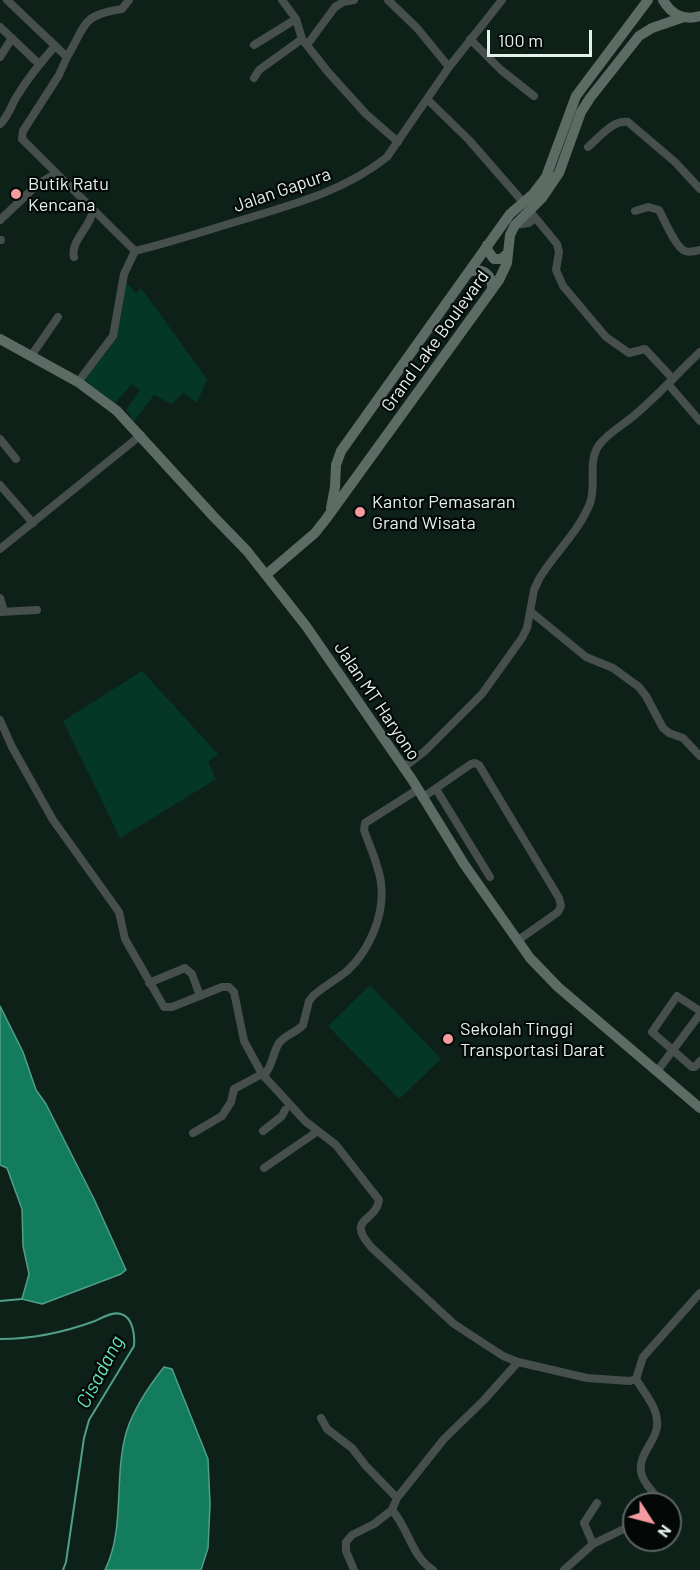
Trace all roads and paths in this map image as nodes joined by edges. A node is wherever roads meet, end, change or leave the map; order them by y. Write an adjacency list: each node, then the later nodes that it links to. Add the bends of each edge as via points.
1 (7, 0): 17 (street)
2 (129, 0): 19 (street, via 122,9 95,15 85,23)
3 (282, 0): 11 (street)
4 (354, 0): 15 (street, via 335,6)
5 (388, 0): 21 (street)
6 (502, 0): 14 (street, Jalan Gapura)
7 (648, 0): 31 (street, Grand Lake Boulevard, via 581,87)
8 (663, 0): 10 (street, via 675,14)
9 (700, 16): 10 (street, Grand Lake Boulevard)
10 (684, 17): 31 (street, Grand Lake Boulevard, via 652,28 630,45 581,112 559,173)
11 (296, 19): 15 (street); 16 (street)
12 (0, 27): 13 (street)
13 (12, 38): 18 (street); 20 (street)
14 (470, 39): 21 (street, Jalan Gapura); 23 (street)
15 (305, 42): 22 (street, via 259,70); 26 (street, via 348,96)
16 (254, 45)
17 (55, 46): 19 (street); 20 (street)
18 (0, 57)
19 (67, 57): 28 (street, via 22,136)
20 (39, 64): 25 (street)
21 (449, 67): 24 (street, Jalan Gapura)
22 (254, 78)
23 (534, 96)
24 (428, 100): 26 (street, Jalan Gapura); 31 (street, via 470,140)
25 (0, 124)
26 (398, 142): 36 (street, Jalan Gapura, via 374,167 328,192)
27 (588, 147): 29 (street, via 611,127 628,122)
28 (55, 174): 30 (street); 33 (street, via 38,184)
29 (700, 189)
30 (93, 210): 36 (street); 38 (street, via 73,249)
31 (529, 210): 34 (street, Grand Lake Boulevard, via 510,214); 37 (street, Grand Lake Boulevard, via 510,235); 45 (street, via 557,244 556,270 563,285 606,336 627,352 645,349)
32 (635, 211): 35 (street, via 648,207 658,210 683,251)
33 (0, 220)
34 (487, 245): 37 (street, via 494,259); 39 (street, Grand Lake Boulevard)
35 (700, 250)
36 (135, 251): 46 (street, via 124,274 113,336)
37 (508, 253): 40 (street, Grand Lake Boulevard, via 504,272)
38 (74, 257)
39 (469, 272): 40 (street, via 488,274); 53 (street, Grand Lake Boulevard, via 341,452 336,465 334,502)
40 (492, 290): 53 (street, Grand Lake Boulevard)
41 (58, 317): 44 (street)
42 (0, 339): 44 (street, Jalan MT Haryono)
43 (700, 352): 45 (street)
44 (31, 356): 46 (street, Jalan MT Haryono)
45 (671, 381): 47 (street); 59 (street, via 611,432 595,452 590,505 539,579)
46 (78, 382): 48 (street, Jalan MT Haryono)
47 (700, 421)
48 (141, 435): 54 (street); 56 (street, Jalan MT Haryono)
49 (0, 439): 50 (street)
50 (16, 459)
51 (0, 485): 52 (street)
52 (3, 495): 54 (street)
53 (327, 519): 56 (street, Grand Lake Boulevard)
54 (33, 523): 55 (street)
55 (0, 549)
56 (267, 574): 63 (street, Jalan MT Haryono)
57 (0, 598): 60 (street)
58 (37, 610): 60 (street)
59 (530, 611): 62 (street, via 586,657 613,668 639,687 663,728 683,738); 63 (street, via 522,638 482,694)
60 (2, 612)
61 (0, 720): 68 (street, via 53,820 119,912 125,939)
62 (700, 756)
63 (404, 768): 65 (street, Jalan MT Haryono)
64 (436, 789): 65 (street); 66 (street); 67 (street, via 471,764 479,765 560,898 558,912)
65 (419, 794): 67 (street, Jalan MT Haryono); 74 (street, via 365,823 381,882 374,931 357,961 309,1001 303,1025 279,1043)
66 (490, 877)
67 (517, 941): 73 (street, Jalan MT Haryono, via 558,987)
68 (149, 983): 69 (street, via 166,1008); 69 (street, via 185,968 192,974)
69 (200, 996): 74 (street, via 222,987 233,991 244,1041)
70 (700, 1012): 71 (street); 71 (street, via 676,997 652,1032)
71 (672, 1050): 72 (street, via 692,1067); 73 (street)
72 (700, 1060)
73 (658, 1070): 76 (street, Jalan MT Haryono)
74 (263, 1075): 75 (street); 79 (street, via 234,1089 222,1116)
75 (286, 1106): 77 (street, via 282,1116); 78 (street)
76 (700, 1108)
77 (263, 1131)
78 (318, 1131): 80 (street); 82 (street, via 336,1145 379,1200 360,1227 370,1247 454,1324)
79 (193, 1133)
80 (264, 1168)
81 (700, 1293): 83 (street, via 643,1357)
82 (518, 1362): 83 (street, via 587,1378); 86 (street, via 444,1439)
83 (636, 1379): 85 (street, via 657,1420 641,1471)
84 (321, 1418): 86 (street, via 327,1429 352,1448)
85 (652, 1492)
86 (397, 1498): 88 (street)
87 (597, 1503): 90 (street, via 585,1523)
88 (392, 1510): 91 (street, via 346,1542); 92 (street, via 417,1555)
89 (622, 1530): 90 (street)
90 (594, 1544): 93 (street)
91 (354, 1570)
92 (433, 1570)
93 (564, 1570)

